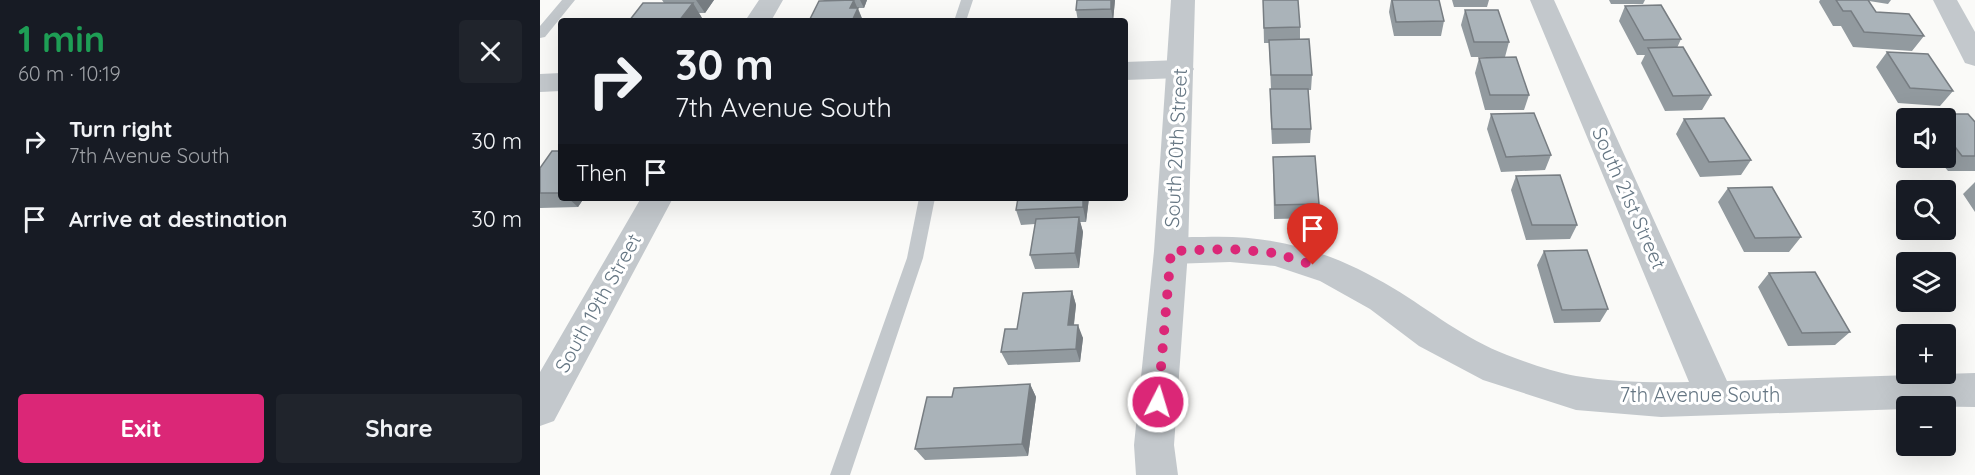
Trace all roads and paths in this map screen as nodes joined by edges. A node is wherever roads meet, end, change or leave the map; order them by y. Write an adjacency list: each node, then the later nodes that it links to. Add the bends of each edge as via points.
1 (569, 0): 9 (lane)
2 (771, 0): 7 (street)
3 (967, 0): 8 (lane)
4 (1183, 0): 11 (street, South 20th Street)
5 (1542, 0): 19 (street, South 21st Street)
6 (1945, 0): 10 (street)
7 (760, 18)
8 (961, 18)
9 (540, 34)
10 (1975, 57)
11 (1180, 69): 12 (street); 17 (street, South 20th Street)
12 (1128, 71)
13 (558, 82): 14 (street)
14 (540, 83)
15 (655, 201): 20 (street, South 19th Street)
16 (926, 201): 21 (lane, via 915,258)
17 (1171, 251): 19 (street, 7th Avenue South, via 1230,249 1275,253 1332,271 1382,299 1432,335 1496,368 1576,393 1661,400); 22 (street, South 20th Street, via 1154,445)
18 (1975, 390): 19 (street, 7th Avenue South)
19 (1715, 397)
20 (540, 408)
21 (840, 475)
22 (1157, 475)

